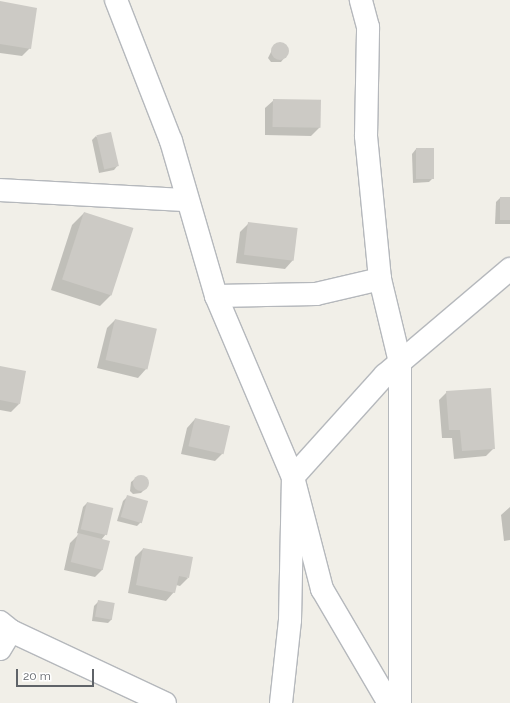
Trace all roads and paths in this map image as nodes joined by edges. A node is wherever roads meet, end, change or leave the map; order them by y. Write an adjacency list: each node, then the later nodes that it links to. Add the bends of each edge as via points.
1 (116, 0): 4 (street, via 171,140)
2 (361, 0): 6 (street, via 368,26 366,136)
3 (0, 190): 4 (street)
4 (187, 200): 7 (street)
5 (510, 269): 8 (street)
6 (380, 278): 7 (street, via 316,294); 8 (street)
7 (216, 296): 9 (street)
8 (400, 362): 9 (street); 14 (street)
9 (293, 477): 12 (street, via 290,620); 13 (street, via 322,589)
10 (4, 634): 11 (street)
11 (165, 703)
12 (281, 703)
13 (389, 703)
14 (400, 703)

